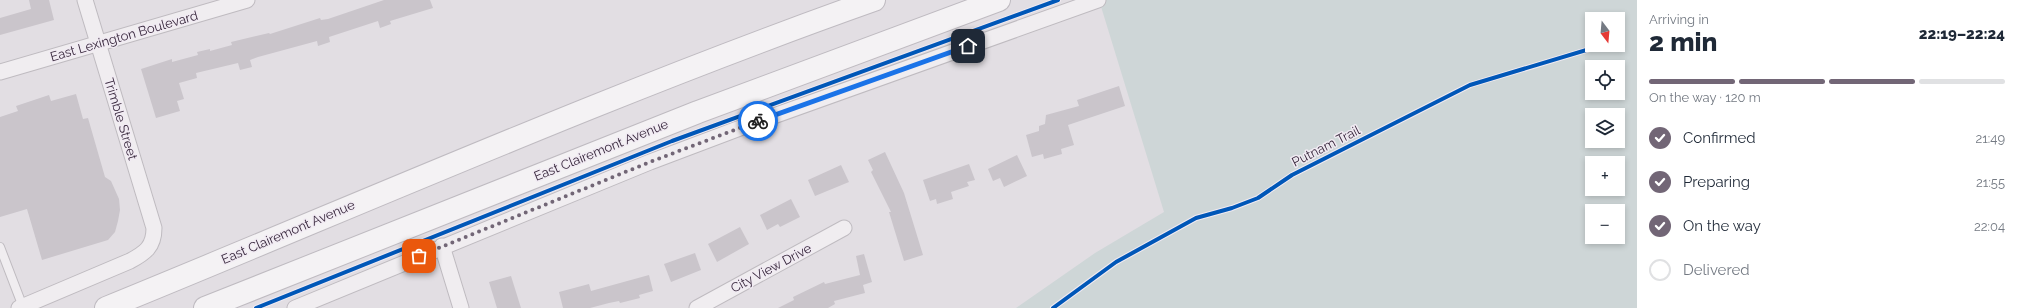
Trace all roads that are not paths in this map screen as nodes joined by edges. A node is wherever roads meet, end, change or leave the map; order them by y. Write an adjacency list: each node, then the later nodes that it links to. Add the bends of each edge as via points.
1 (85, 0): 6 (street, Trimble Street)
2 (247, 0): 6 (street, East Lexington Boulevard)
3 (874, 0): 12 (main road, East Clairemont Avenue, via 489,148)
4 (999, 0): 13 (main road, East Clairemont Avenue, via 698,112)
5 (1098, 0): 9 (street, via 740,128)
6 (98, 44): 7 (street, East Lexington Boulevard); 11 (street, Trimble Street, via 154,228 154,238 150,247 130,262)
7 (0, 72)
8 (844, 228): 16 (street, City View Drive)
9 (442, 246): 14 (street); 15 (street)
10 (0, 247): 11 (lane)
11 (21, 307)
12 (106, 308)
13 (205, 308)
14 (295, 308)
15 (461, 308)
16 (697, 308)

